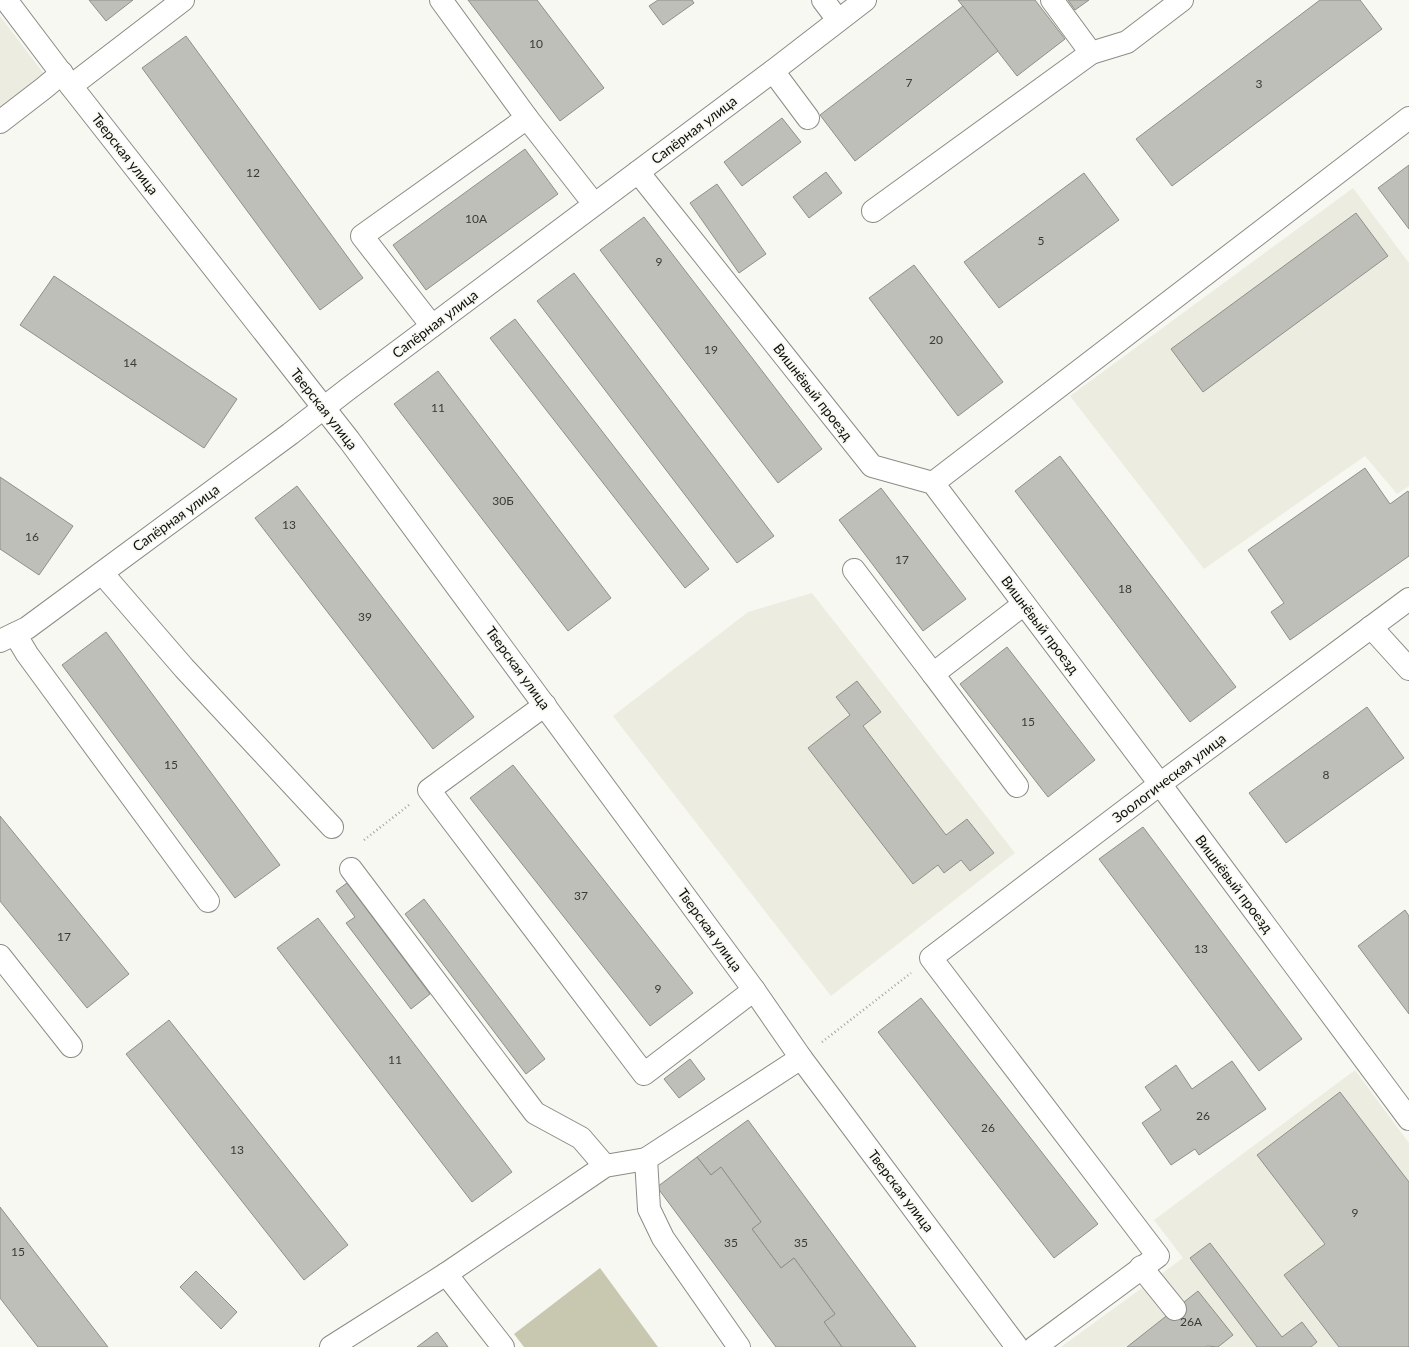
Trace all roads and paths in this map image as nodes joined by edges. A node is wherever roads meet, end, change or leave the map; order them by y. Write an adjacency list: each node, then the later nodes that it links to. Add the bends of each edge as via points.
1 (6, 0): 11 (street, Тверская улица)
2 (183, 0): 11 (street)
3 (441, 0): 12 (street)
4 (823, 0): 8 (street)
5 (866, 0): 8 (street, Сапёрная улица)
6 (1052, 0): 9 (street)
7 (1182, 0): 9 (street, via 1127,42)
8 (838, 20): 10 (street, Сапёрная улица)
9 (1091, 53): 18 (street)
10 (773, 71): 13 (street); 16 (street, Сапёрная улица)
11 (66, 79): 15 (street, via 44,88); 20 (street, Тверская улица)
12 (527, 118): 17 (street); 19 (street, via 362,236)
13 (808, 118)
14 (1409, 118): 21 (street)
15 (0, 122)
16 (638, 172): 17 (street, Сапёрная улица); 21 (street, Вишнёвый проезд, via 872,466)
17 (594, 204): 19 (street, Сапёрная улица)
18 (873, 211)
19 (432, 326): 20 (street, Сапёрная улица)
20 (324, 408): 23 (street, Сапёрная улица); 30 (street, Тверская улица)
21 (933, 483): 25 (street, Вишнёвый проезд)
22 (854, 570): 29 (street)
23 (102, 573): 27 (street, Сапёрная улица, via 27,628); 34 (street, via 184,668)
24 (1409, 599): 26 (street, Зоологическая улица)
25 (1024, 604): 29 (street); 31 (street, Вишнёвый проезд)
26 (1371, 627): 28 (street); 31 (street, Зоологическая улица)
27 (8, 638): 37 (street, via 27,654)
28 (1409, 669)
29 (933, 674): 32 (street)
30 (546, 705): 33 (street); 40 (street, Тверская улица)
31 (1160, 784): 39 (street, Зоологическая улица); 43 (street, Вишнёвый проезд)
32 (1017, 786)
33 (429, 790): 35 (path); 40 (street, via 644,1074)
34 (332, 827)
35 (364, 840)
36 (351, 869): 45 (street, via 535,1113 581,1138)
37 (208, 901)
38 (0, 956): 41 (street)
39 (931, 958): 42 (path); 46 (street, via 1158,1256)
40 (754, 990): 42 (street, Тверская улица)
41 (71, 1046)
42 (801, 1058): 44 (street); 52 (street, Тверская улица)
43 (1409, 1119)
44 (646, 1159): 45 (street); 51 (street, via 649,1209 662,1238)
45 (605, 1166): 47 (street)
46 (1142, 1268): 48 (street); 53 (street)
47 (446, 1274): 49 (street); 50 (street)
48 (1175, 1309)
49 (331, 1347)
50 (503, 1347)
51 (739, 1347)
52 (1017, 1347)
53 (1035, 1347)

